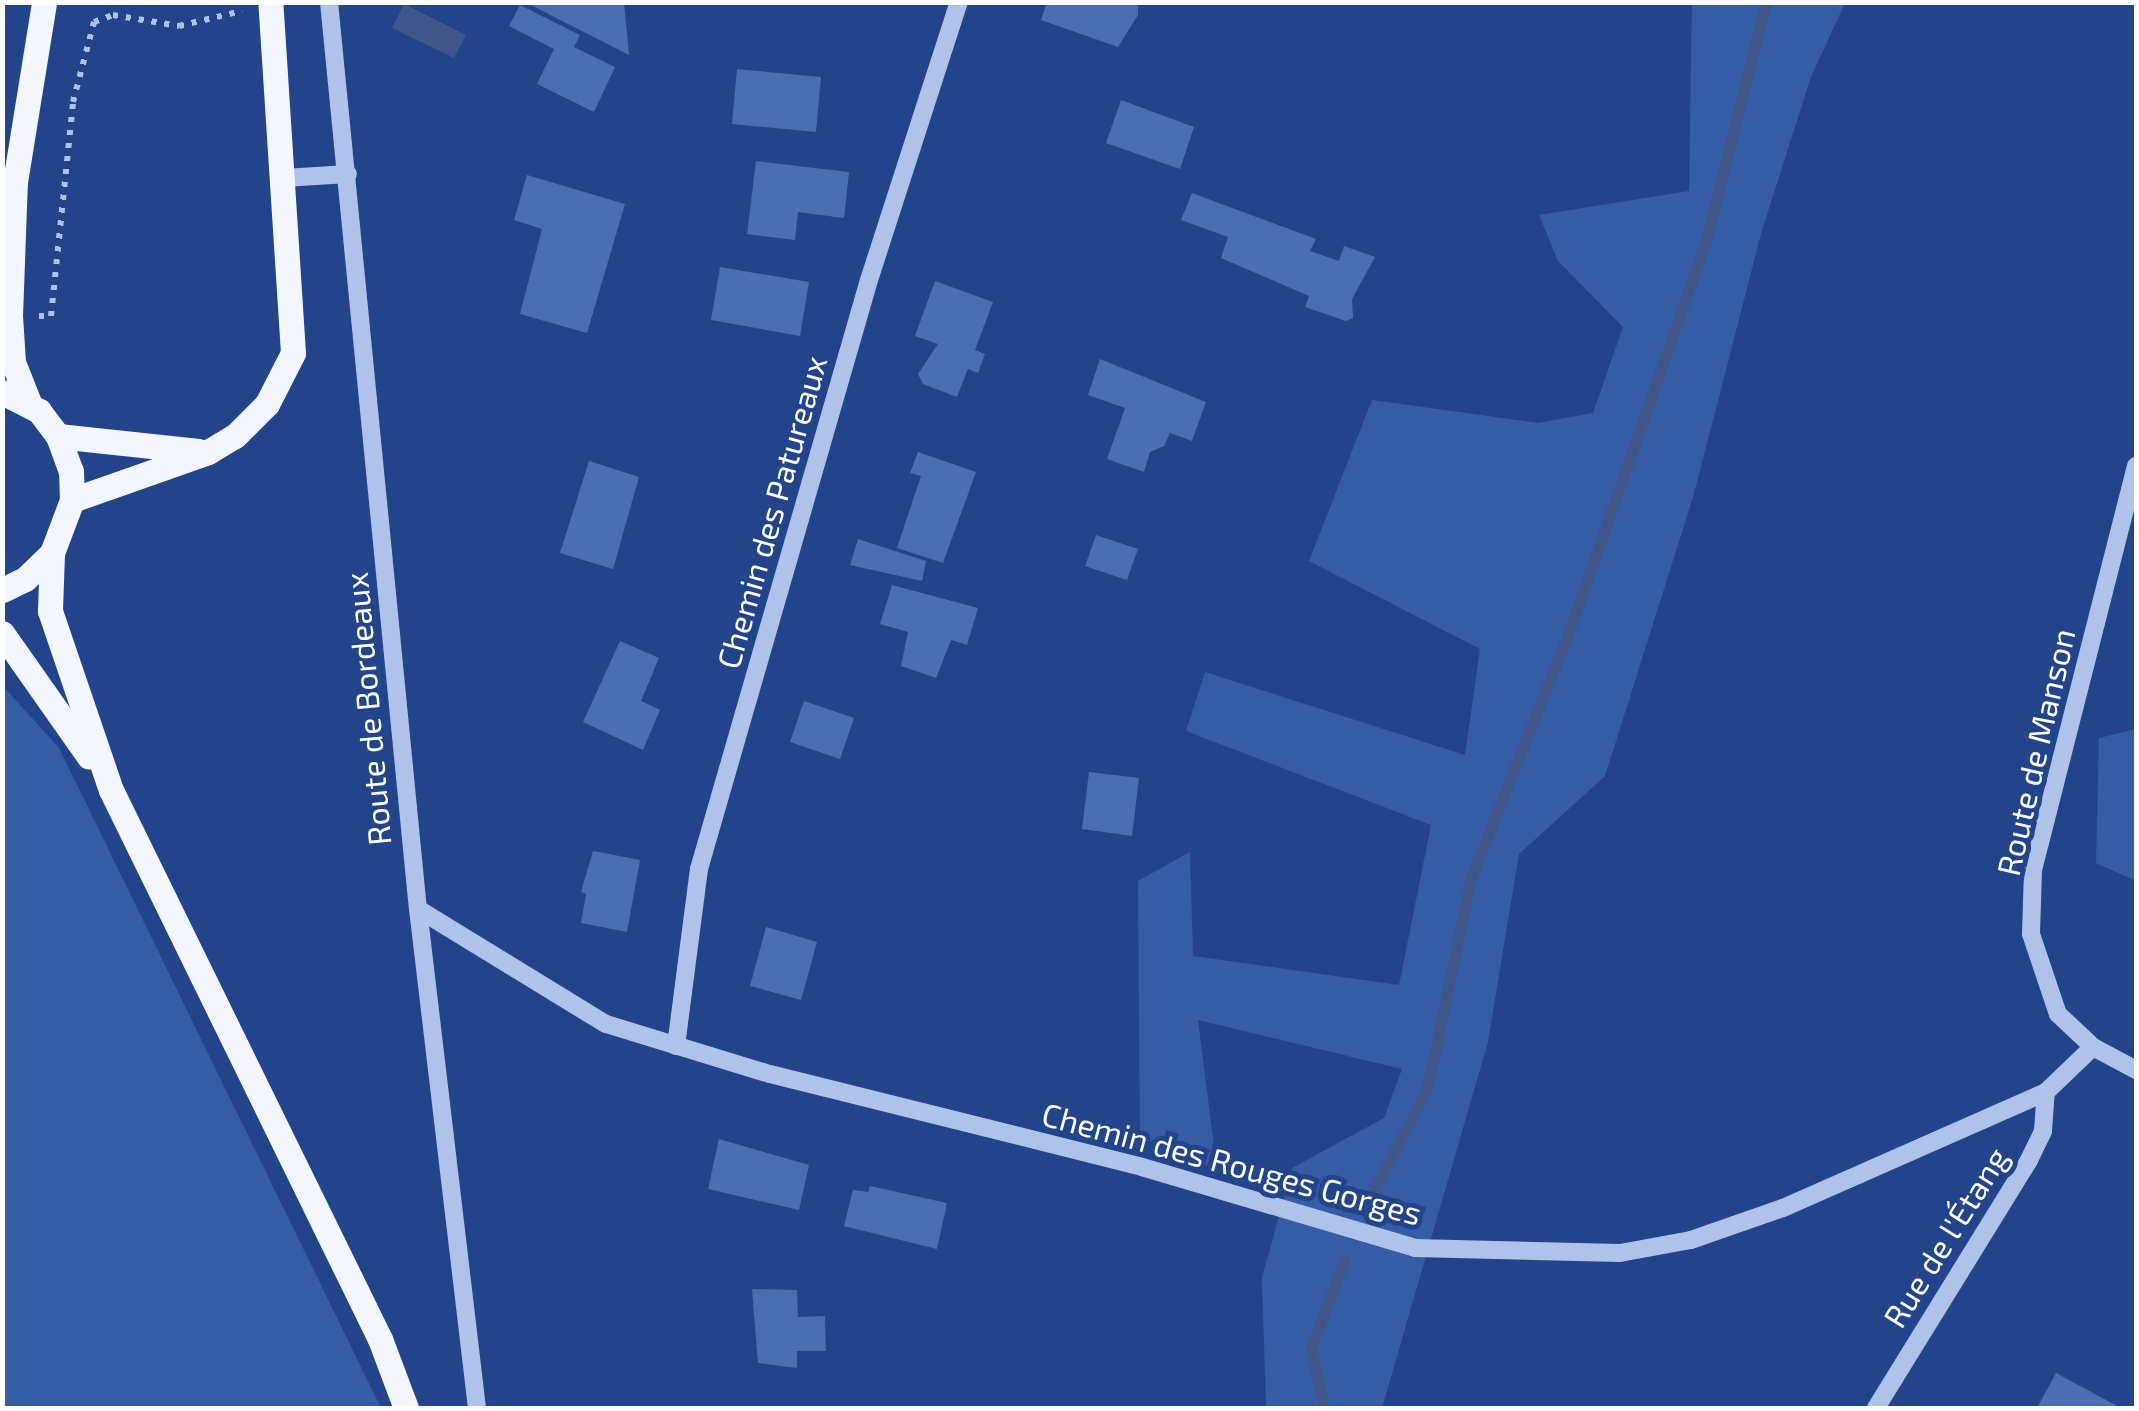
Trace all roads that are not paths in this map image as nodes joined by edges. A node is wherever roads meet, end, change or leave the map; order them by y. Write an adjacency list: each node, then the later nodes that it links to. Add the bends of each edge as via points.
1 (44, 2): 7 (main road)
2 (329, 2): 5 (street, Route de Bordeaux)
3 (959, 2): 20 (street, Chemin des Patureaux, via 869,280 699,869)
4 (270, 3): 6 (main road)
5 (348, 174): 6 (street); 19 (street, Route de Bordeaux)
6 (284, 178): 12 (main road, via 293,352 259,413)
7 (14, 182): 8 (main road); 10 (main road, via 13,362)
8 (2, 223)
9 (2, 392): 10 (main road)
10 (30, 405): 11 (main road)
11 (58, 436): 12 (main road); 14 (main road, via 72,471)
12 (208, 452): 14 (main road)
13 (2136, 466): 21 (street, Route de Manson, via 2034,870 2031,934 2042,982 2058,1014)
14 (72, 500): 15 (main road)
15 (52, 553): 16 (main road, via 25,580); 18 (main road, via 50,611)
16 (2, 590)
17 (2, 633): 18 (main road)
18 (111, 790): 24 (main road, via 380,1339)
19 (418, 909): 20 (street, Chemin des Rouges Gorges, via 606,1024); 25 (street, Route de Bordeaux)
20 (676, 1046): 23 (street, Chemin des Rouges Gorges, via 1142,1167 1415,1248 1620,1253 1691,1240 1783,1208)
21 (2092, 1047): 22 (street, Route de Manson); 23 (street)
22 (2136, 1070)
23 (2046, 1092): 26 (street, Rue de l'Étang, via 2042,1131 2029,1160)
24 (406, 1408)
25 (477, 1408)
26 (1876, 1408)

